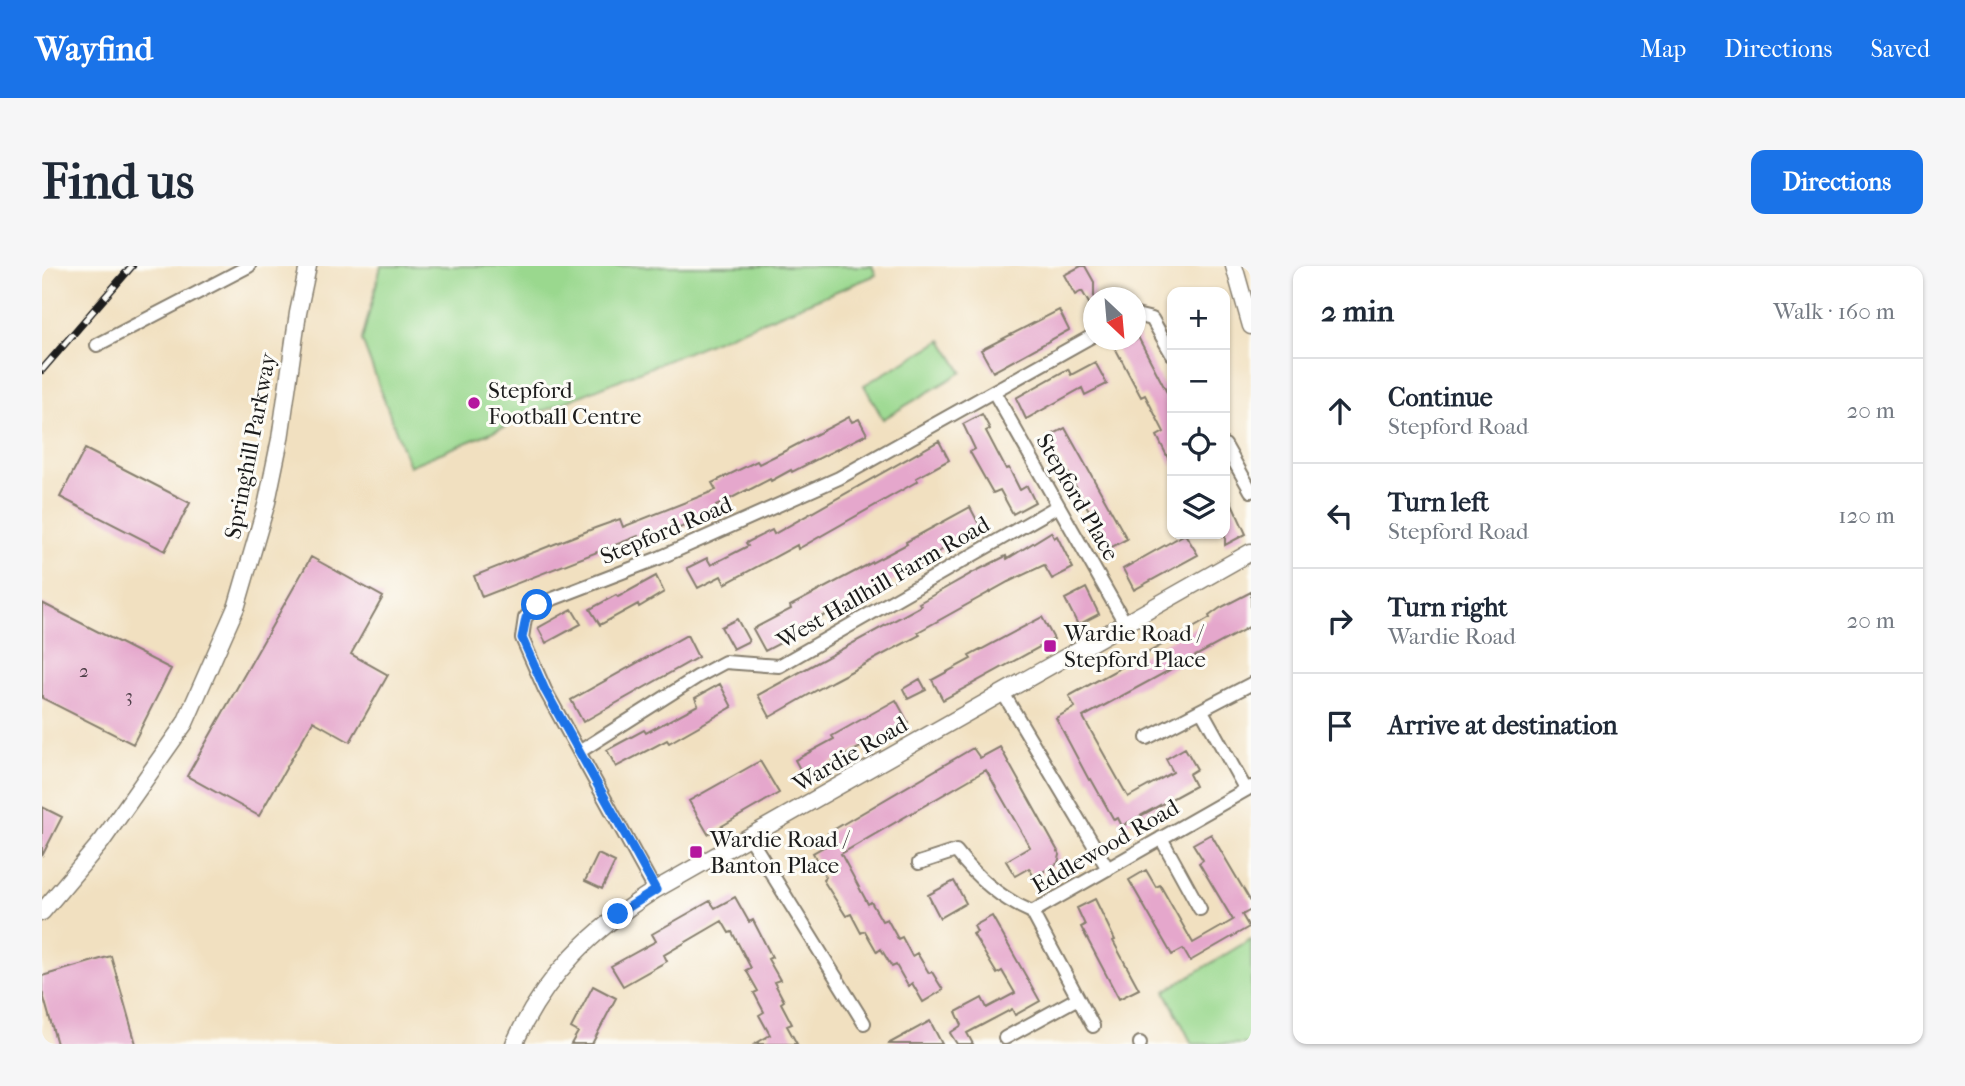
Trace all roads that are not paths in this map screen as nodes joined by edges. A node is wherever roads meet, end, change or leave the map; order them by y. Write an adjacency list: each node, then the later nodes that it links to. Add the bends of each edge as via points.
1 (249, 266): 7 (street)
2 (308, 266): 27 (street, Springhill Parkway, via 267,502 237,605 185,723 102,841)
3 (1234, 266): 5 (street)
4 (1146, 317): 8 (street, via 1152,319)
5 (1251, 326)
6 (1083, 341): 9 (street, Stepford Road)
7 (97, 345)
8 (1170, 350)
9 (994, 392): 12 (street, Stepford Place); 19 (street, Stepford Road, via 839,478 659,558 537,605 526,618 522,638)
10 (1230, 455): 11 (street)
11 (1251, 491)
12 (1058, 506): 14 (street, Stepford Place); 19 (street, West Hallhill Farm Road, via 779,666 725,662)
13 (1251, 552): 14 (street, Wardie Road)
14 (1125, 623): 16 (street, Wardie Road)
15 (1251, 684): 17 (street)
16 (1003, 693): 21 (street, Wardie Road); 24 (street)
17 (1202, 711): 18 (street); 20 (street, Eddlewood Road)
18 (1147, 738)
19 (579, 752): 25 (street, Stepford Road)
20 (1249, 789): 22 (street, Eddlewood Road)
21 (749, 837): 25 (street, Wardie Road); 30 (street)
22 (1161, 838): 24 (street, Eddlewood Road); 26 (street)
23 (919, 863): 28 (street, Eddlewood Road, via 956,851 970,870 1008,902)
24 (1108, 869): 28 (street, Eddlewood Road)
25 (656, 890): 33 (street, Wardie Road, via 618,914 574,954 534,1006)
26 (1200, 909)
27 (42, 912)
28 (1032, 912): 29 (street)
29 (1078, 998): 31 (street); 32 (street)
30 (864, 1023)
31 (1093, 1026)
32 (1005, 1038)
33 (514, 1044)

